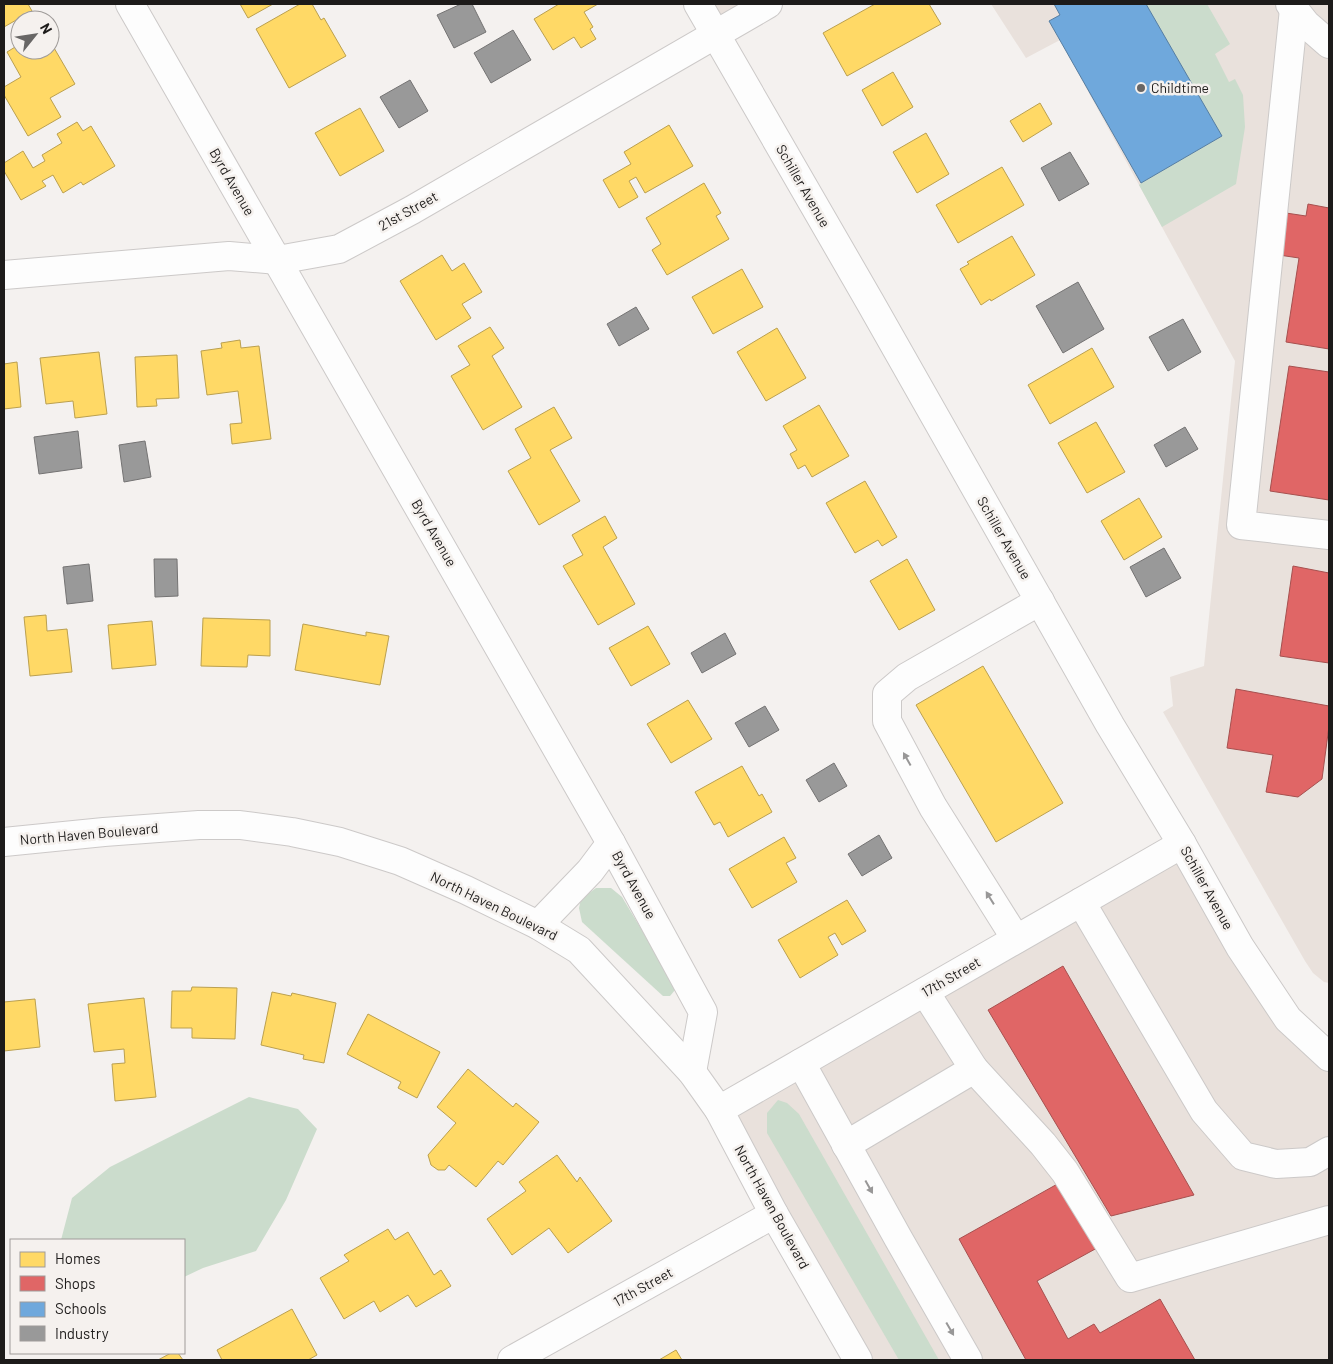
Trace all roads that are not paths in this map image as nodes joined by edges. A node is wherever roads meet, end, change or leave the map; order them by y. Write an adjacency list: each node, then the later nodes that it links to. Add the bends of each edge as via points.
1 (130, 4): 7 (street, Byrd Avenue)
2 (698, 4): 5 (street, Schiller Avenue)
3 (768, 4): 5 (street, 21st Street)
4 (1292, 6): 6 (street, via 1306,24); 9 (street, via 1242,525)
5 (715, 34): 7 (street, 21st Street, via 339,249); 10 (street, Schiller Avenue)
6 (1329, 44)
7 (278, 260): 8 (street, 21st Street, via 229,256); 12 (street, Byrd Avenue)
8 (4, 275)
9 (1329, 535)
10 (1040, 601): 13 (street, Schiller Avenue); 16 (street, one-way to 10, via 934,807 887,721 886,694 906,677)
11 (4, 842): 15 (street, North Haven Boulevard, via 199,825 240,825 292,832 340,842 400,861)
12 (610, 843): 15 (street, via 590,871); 21 (street, Byrd Avenue, via 704,1012)
13 (1182, 844): 14 (street, 17th Street); 18 (street, Schiller Avenue, via 1240,947 1288,1018)
14 (1082, 902): 16 (street, 17th Street); 24 (street, via 1204,1111 1242,1156 1276,1164 1310,1162)
15 (538, 925): 21 (street, North Haven Boulevard, via 579,950)
16 (1016, 939): 17 (street, 17th Street)
17 (924, 992): 19 (street, 17th Street); 20 (street)
18 (1329, 1057)
19 (800, 1063): 22 (street, 17th Street); 23 (street)
20 (974, 1069): 23 (street); 26 (street, via 1065,1172 1130,1278)
21 (692, 1072): 22 (street, North Haven Boulevard)
22 (719, 1110): 25 (street, North Haven Boulevard)
23 (846, 1145): 29 (street, one-way to 29)
24 (1329, 1151)
25 (774, 1214): 27 (street, 17th Street); 28 (street, North Haven Boulevard)
26 (1329, 1220)
27 (512, 1360)
28 (858, 1360)
29 (968, 1360)

